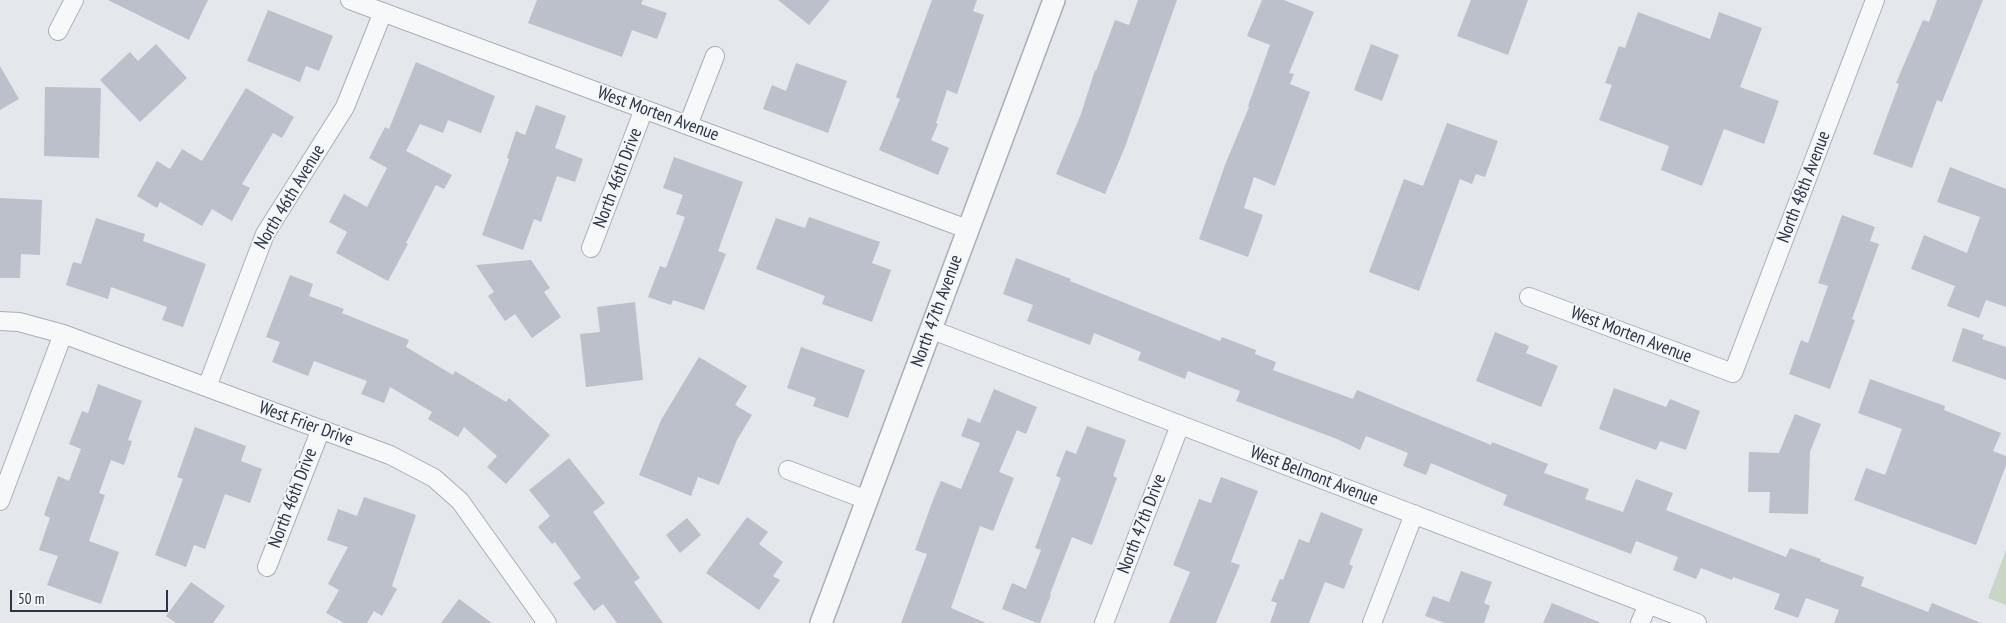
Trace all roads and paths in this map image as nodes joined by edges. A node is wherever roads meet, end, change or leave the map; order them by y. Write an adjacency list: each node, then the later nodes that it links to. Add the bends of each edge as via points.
1 (74, 0): 6 (street)
2 (350, 0): 5 (street, West Morten Avenue)
3 (1054, 0): 10 (street, North 47th Avenue)
4 (1875, 0): 16 (street, North 48th Avenue)
5 (383, 12): 8 (street, West Morten Avenue); 17 (street, North 46th Avenue, via 345,107 265,234)
6 (58, 31)
7 (714, 56): 9 (street)
8 (644, 109): 9 (street, West Morten Avenue); 11 (street, North 46th Drive)
9 (688, 125): 10 (street, West Morten Avenue)
10 (967, 229): 14 (street, North 47th Avenue)
11 (591, 248)
12 (1529, 297): 16 (street, West Morten Avenue)
13 (0, 321): 15 (street, West Frier Drive, via 19,322)
14 (930, 329): 18 (street, West Belmont Avenue); 21 (street, North 47th Avenue)
15 (63, 334): 17 (street, West Frier Drive); 22 (street)
16 (1733, 374)
17 (207, 387): 19 (street, West Frier Drive)
18 (1180, 425): 23 (street, West Belmont Avenue); 28 (street, North 47th Drive)
19 (320, 429): 24 (street, North 46th Drive); 26 (street, West Frier Drive, via 390,455 434,478 460,501)
20 (788, 470): 21 (street)
21 (867, 500): 27 (street, North 47th Avenue)
22 (0, 501)
23 (1414, 514): 25 (street, West Belmont Avenue); 29 (street)
24 (266, 566)
25 (1648, 604): 30 (street); 31 (street, West Belmont Avenue)
26 (547, 623)
27 (821, 623)
28 (1104, 623)
29 (1372, 623)
30 (1640, 623)
31 (1697, 623)

